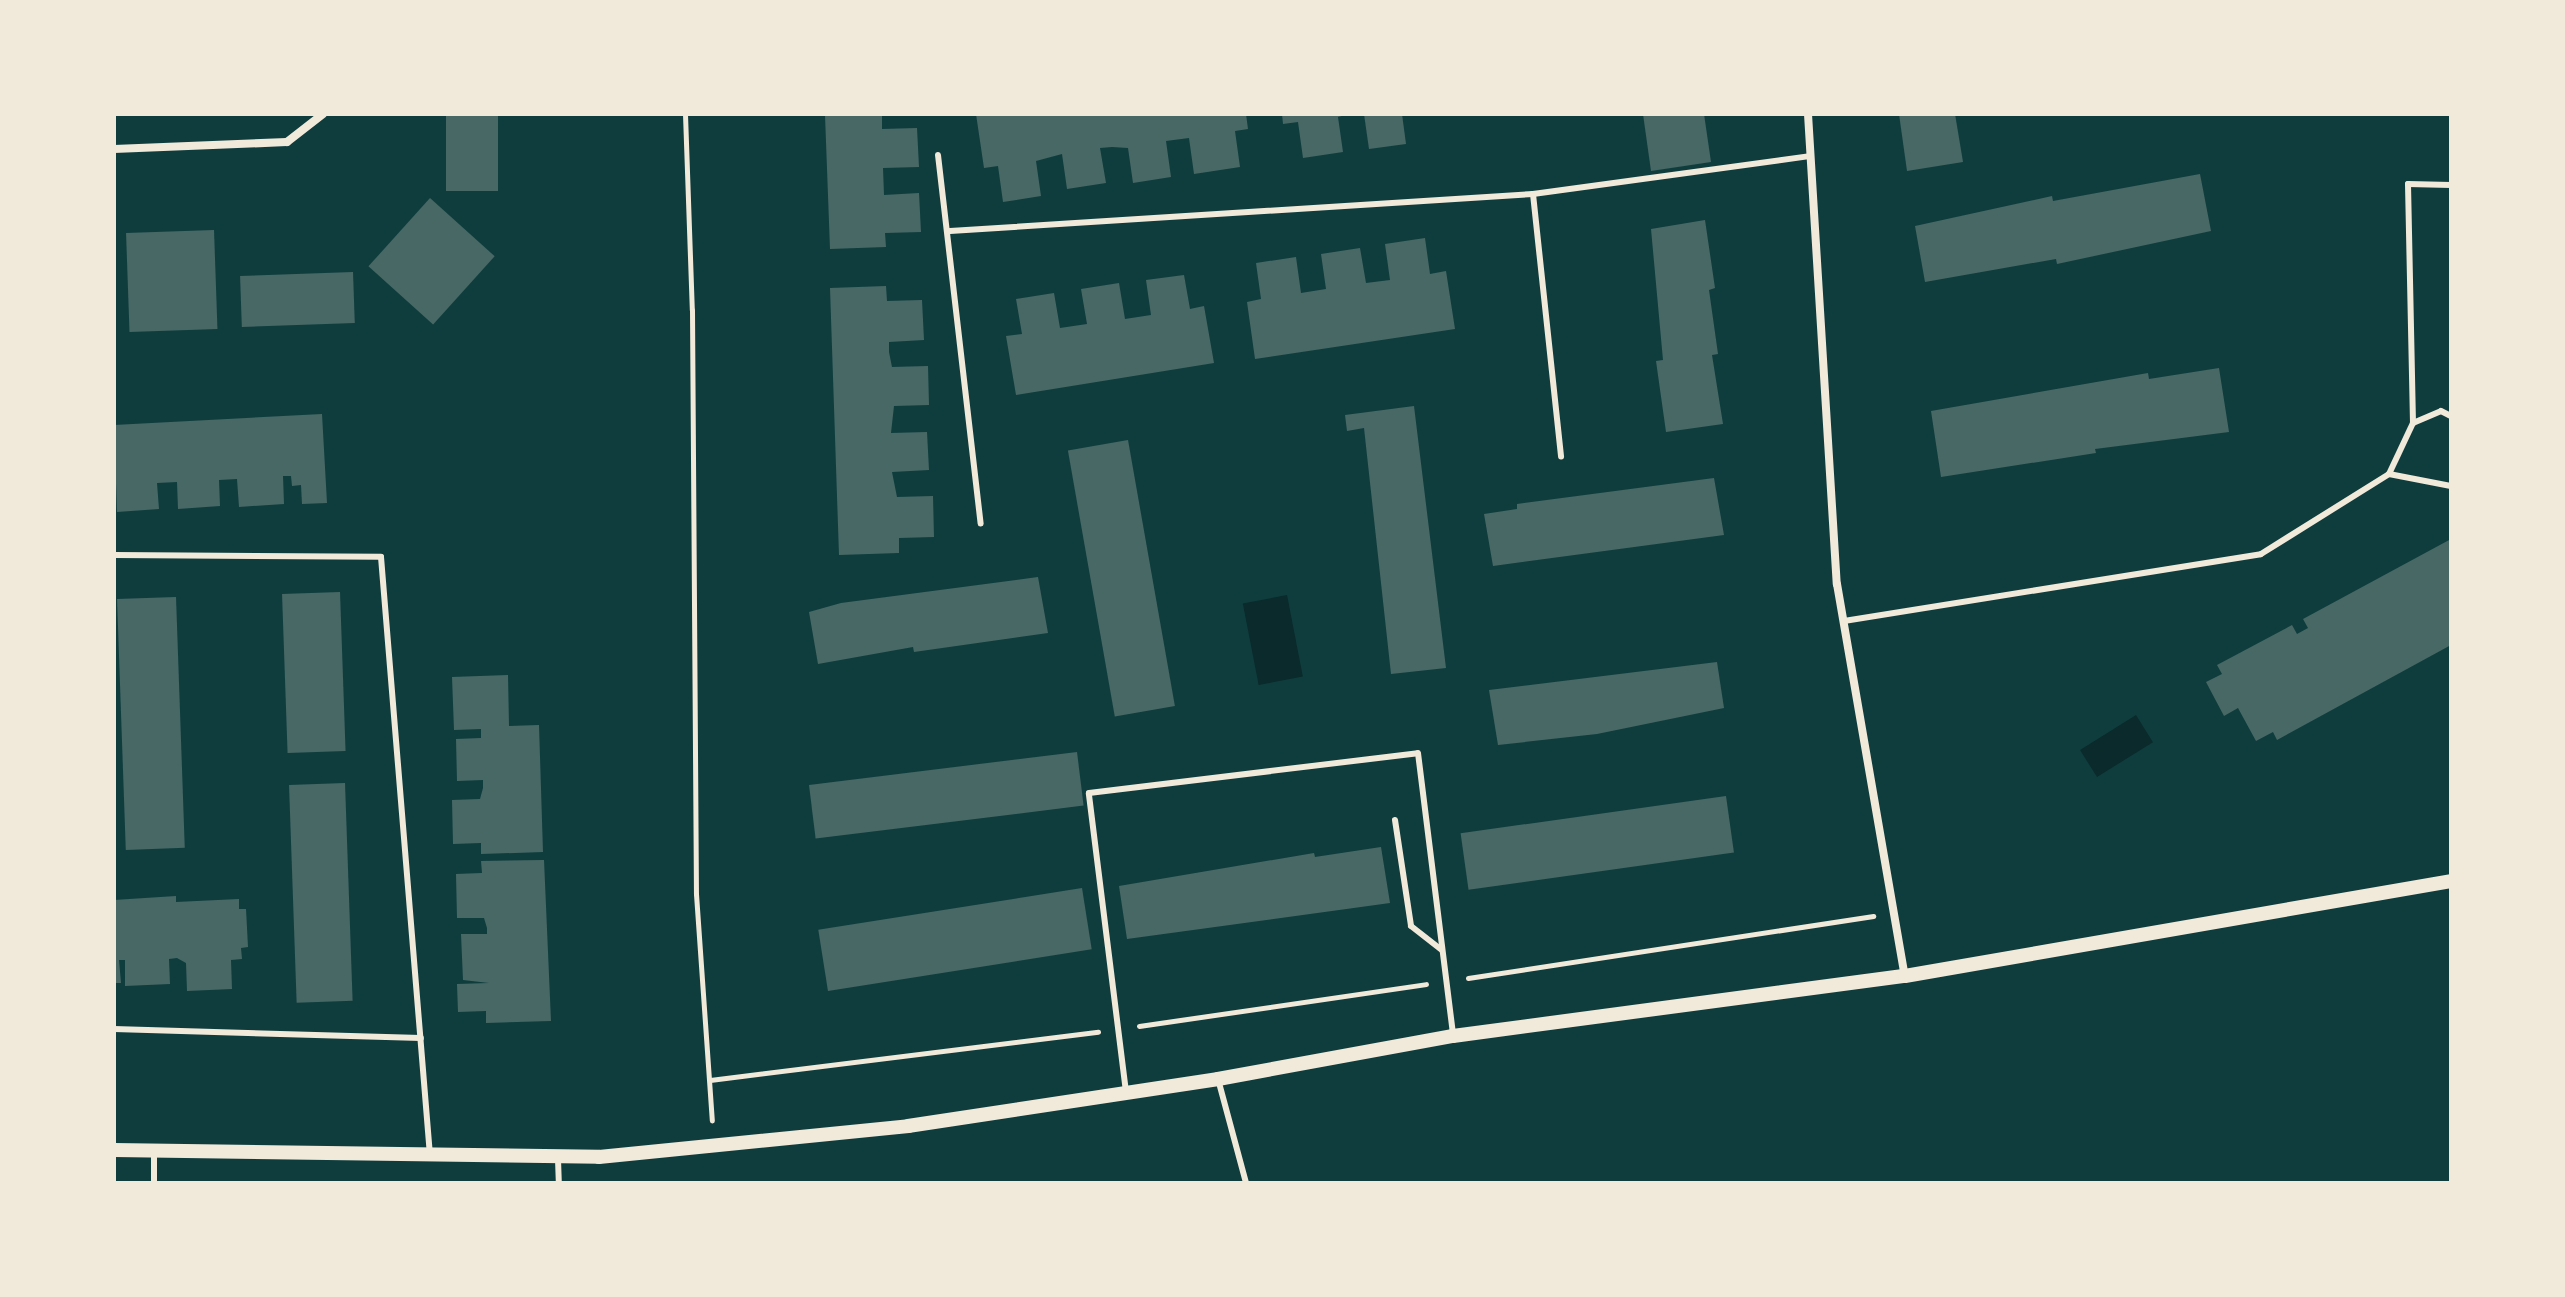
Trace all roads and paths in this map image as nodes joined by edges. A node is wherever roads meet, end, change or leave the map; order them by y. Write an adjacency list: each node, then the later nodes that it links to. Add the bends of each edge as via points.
1 (323, 114): 4 (street, via 287,142)
2 (685, 114): 29 (path, via 692,310 696,894)
3 (1808, 114): 6 (street)
4 (114, 149)
5 (938, 155): 9 (lane)
6 (1809, 156): 8 (lane); 17 (street)
7 (2451, 185): 11 (lane, via 2408,184)
8 (1533, 194): 9 (lane); 12 (lane)
9 (950, 231): 15 (lane)
10 (2451, 416): 11 (lane, via 2441,411)
11 (2413, 423): 13 (lane)
12 (1561, 457)
13 (2389, 474): 14 (lane); 17 (lane, via 2261,554)
14 (2451, 486)
15 (981, 524)
16 (114, 555): 27 (lane, via 381,557)
17 (1844, 621): 20 (street)
18 (1395, 820): 21 (lane, via 1411,926)
19 (2451, 881): 22 (street)
20 (1894, 913): 22 (street); 23 (path)
21 (1442, 950): 23 (lane); 25 (lane, via 1418,753 1089,793)
22 (1905, 976): 26 (street)
23 (1446, 981): 25 (path); 26 (lane)
24 (114, 1029): 27 (lane)
25 (1118, 1029): 29 (path); 30 (lane)
26 (1453, 1036): 28 (street)
27 (421, 1038): 34 (lane)
28 (1218, 1079): 30 (street); 38 (lane)
29 (710, 1080): 31 (path)
30 (1126, 1092): 31 (street, via 908,1126)
31 (713, 1144): 35 (street)
32 (114, 1150): 33 (street)
33 (154, 1151): 34 (street); 36 (lane)
34 (430, 1155): 35 (street)
35 (558, 1156): 37 (lane)
36 (154, 1183)
37 (559, 1183)
38 (1246, 1183)

